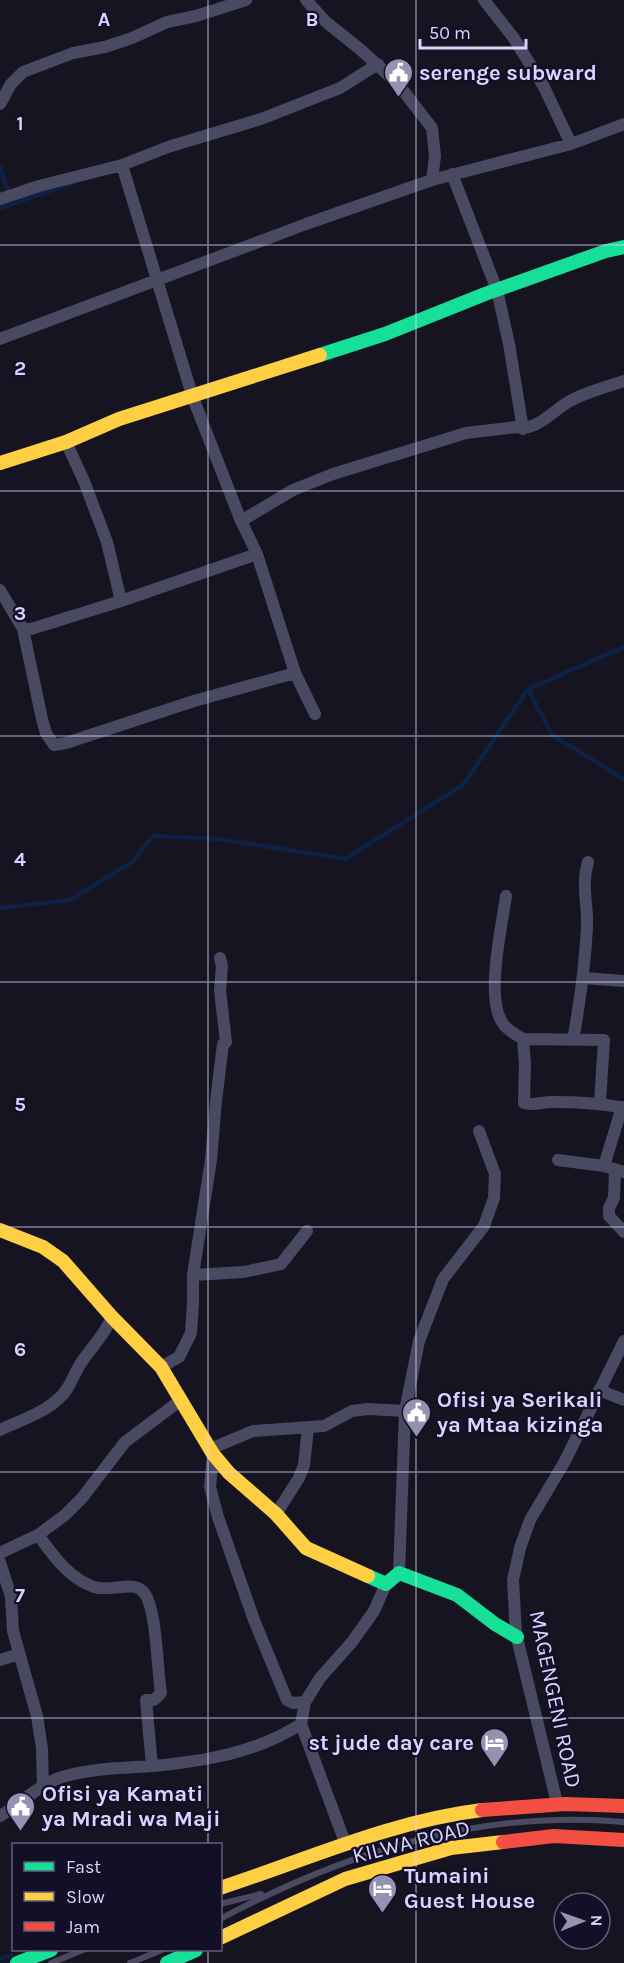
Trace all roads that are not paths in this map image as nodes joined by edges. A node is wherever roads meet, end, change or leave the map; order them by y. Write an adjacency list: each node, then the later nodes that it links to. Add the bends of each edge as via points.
1 (246, 0): 5 (street, via 167,22 132,38 73,53 23,72)
2 (306, 0): 4 (street, via 326,22)
3 (484, 0): 7 (street, via 543,85)
4 (378, 64): 8 (street, via 340,88); 10 (street, via 432,128)
5 (0, 104)
6 (624, 124): 7 (street)
7 (572, 144): 9 (street)
8 (122, 165): 11 (street); 13 (street)
9 (452, 174): 10 (street); 14 (street)
10 (432, 180): 13 (street)
11 (0, 199)
12 (624, 247): 14 (main road)
13 (157, 279): 15 (street); 17 (street)
14 (496, 290): 17 (main road, via 385,334); 18 (street, via 510,344)
15 (0, 339)
16 (624, 381): 18 (street, via 570,401 549,418)
17 (192, 395): 19 (main road, via 119,419); 21 (street)
18 (523, 429): 21 (street, via 466,433 390,455 310,482)
19 (66, 442): 20 (main road); 24 (street, via 107,542)
20 (0, 463)
21 (241, 521): 22 (street)
22 (257, 554): 24 (street); 26 (street)
23 (0, 592): 25 (street)
24 (121, 601): 25 (street, via 31,629)
25 (23, 628): 26 (street, via 42,719 54,745)
26 (295, 673): 27 (street)
27 (315, 714)
28 (588, 862): 31 (street, via 584,875)
29 (506, 896): 33 (street, via 495,965 495,1006 502,1024)
30 (220, 958): 43 (street, via 226,1042)
31 (584, 978): 32 (street); 34 (street)
32 (624, 981)
33 (523, 1039): 34 (street); 35 (street, via 524,1103)
34 (573, 1040): 35 (street, via 604,1040)
35 (600, 1103): 36 (street)
36 (623, 1107): 39 (street)
37 (479, 1131): 50 (street, via 495,1174 494,1198 484,1226 443,1280 419,1341)
38 (558, 1160): 39 (street)
39 (614, 1170): 42 (street, via 614,1198 609,1216)
40 (0, 1230): 44 (main road, via 44,1247 63,1261)
41 (306, 1231): 43 (street, via 281,1264 244,1272)
42 (624, 1232)
43 (192, 1275): 46 (street, via 191,1333 179,1357)
44 (112, 1317): 46 (main road); 52 (street, via 59,1399)
45 (624, 1341): 47 (street, MAGENGENI ROAD)
46 (161, 1367): 48 (main road)
47 (599, 1390): 49 (street); 60 (street, MAGENGENI ROAD, via 565,1461 530,1520 520,1548 513,1580)
48 (181, 1400): 53 (main road); 55 (street, via 124,1442 82,1498)
49 (624, 1400)
50 (405, 1411): 51 (street, via 352,1411 324,1426); 58 (street)
51 (308, 1428): 53 (street, via 253,1431); 54 (street, via 304,1465)
52 (0, 1430)
53 (211, 1451): 54 (main road, via 229,1473); 63 (street, via 210,1487 254,1620 286,1700)
54 (276, 1514): 59 (main road, via 306,1548)
55 (38, 1535): 56 (street); 65 (street, via 70,1575 93,1587 111,1590 133,1585 145,1593 161,1693 154,1700 146,1700)
56 (0, 1553)
57 (0, 1562): 61 (street, via 11,1597)
58 (399, 1573): 59 (main road); 60 (main road, via 457,1595)
59 (386, 1584): 63 (street, via 368,1619)
60 (517, 1637): 67 (street, MAGENGENI ROAD)
61 (19, 1654): 62 (street); 66 (street, via 37,1716)
62 (0, 1660)
63 (305, 1702): 64 (street)
64 (301, 1724): 65 (street, via 264,1744 230,1755); 72 (street)
65 (152, 1766): 66 (street, via 99,1768 59,1778)
66 (43, 1787): 69 (street)
67 (558, 1803): 68 (main road, KILWA ROAD); 72 (main road, KILWA ROAD, via 456,1813)
68 (624, 1806)
69 (0, 1816)
70 (624, 1822): 74 (lane, via 533,1821 478,1827 408,1841)
71 (624, 1840): 77 (main road, KILWA ROAD, via 554,1836 451,1848 345,1879)
72 (346, 1845): 73 (main road, KILWA ROAD)
73 (222, 1887)
74 (272, 1891): 75 (lane); 76 (lane)
75 (222, 1904)
76 (222, 1917)
77 (222, 1937)
78 (48, 1951): 82 (main road)
79 (81, 1951): 83 (lane)
80 (160, 1951): 84 (lane)
81 (194, 1951): 85 (main road)
82 (17, 1963)
83 (51, 1963)
84 (130, 1963)
85 (167, 1963)

